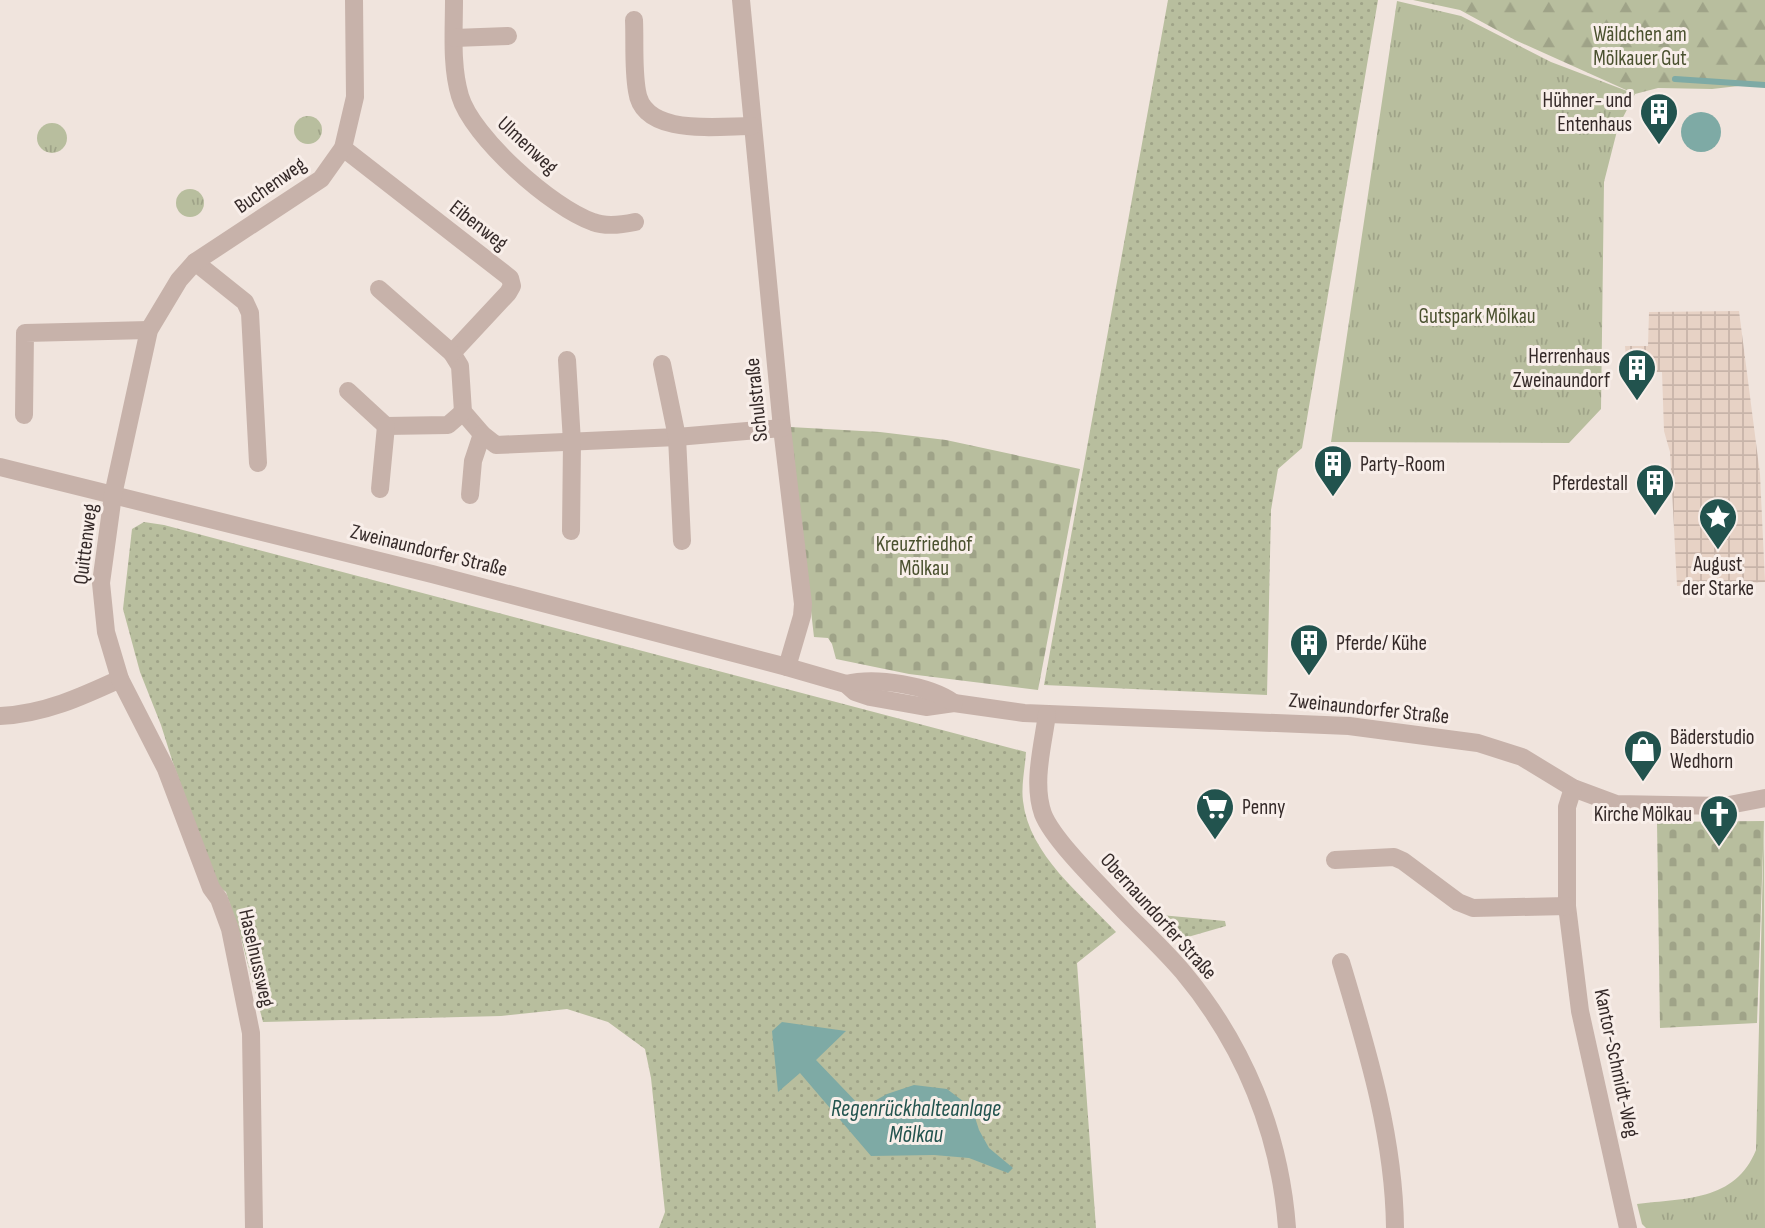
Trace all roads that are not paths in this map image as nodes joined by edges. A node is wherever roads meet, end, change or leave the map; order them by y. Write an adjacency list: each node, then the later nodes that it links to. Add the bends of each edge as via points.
1 (354, 0): 8 (street, Buchenweg, via 355,97)
2 (454, 0): 6 (street, Ulmenweg)
3 (741, 0): 7 (street, Schulstraße)
4 (634, 20): 7 (street, via 637,94 650,117 682,125)
5 (508, 36): 6 (street)
6 (454, 38): 9 (street, Ulmenweg, via 465,111 503,157 568,209 594,222)
7 (752, 126): 20 (street, Schulstraße)
8 (343, 148): 10 (street, Buchenweg, via 321,179); 13 (street, Eibenweg, via 510,278 508,293)
9 (635, 222)
10 (195, 262): 12 (street, Buchenweg); 24 (street, via 245,302 250,313)
11 (379, 289): 13 (street)
12 (149, 330): 18 (street, via 25,333); 27 (street, Buchenweg)
13 (452, 353): 17 (street, via 460,366)
14 (567, 360): 23 (street)
15 (662, 364): 22 (street)
16 (348, 391): 19 (street)
17 (463, 412): 19 (street, via 448,425); 21 (street)
18 (24, 415)
19 (386, 426): 26 (street)
20 (782, 428): 22 (street); 31 (street, Schulstraße, via 803,604)
21 (482, 433): 23 (street, via 503,446); 28 (street, via 473,461)
22 (677, 437): 23 (street); 30 (street)
23 (572, 442): 29 (street)
24 (258, 463)
25 (0, 467): 27 (street, Zweinaundorfer Straße)
26 (380, 489)
27 (113, 495): 31 (street, Zweinaundorfer Straße); 32 (street, Quittenweg, via 100,583 106,632)
28 (470, 495)
29 (572, 531)
30 (682, 541)
31 (787, 667): 33 (street, Zweinaundorfer Straße, via 846,684 907,686 942,694 954,703)
32 (120, 679): 34 (street, via 57,707); 40 (street, Haselnussweg, via 166,769 219,899 235,952 252,1048)
33 (1047, 714): 35 (street, Zweinaundorfer Straße, via 1349,726 1478,743 1522,757); 41 (street, Obernaundorfer Straße, via 1039,786 1044,817 1065,847 1182,972 1236,1050 1264,1113 1280,1175)
34 (0, 716)
35 (1573, 788): 36 (street, Zweinaundorfer Straße, via 1616,804 1713,806); 38 (street, Kantor-Schmidt-Weg, via 1567,807)
36 (1765, 798)
37 (1335, 860): 38 (street, via 1394,857 1473,908)
38 (1567, 906): 43 (street, Kantor-Schmidt-Weg, via 1580,1011)
39 (1342, 962): 42 (street, via 1386,1132)
40 (254, 1228)
41 (1287, 1228)
42 (1395, 1228)
43 (1629, 1228)

